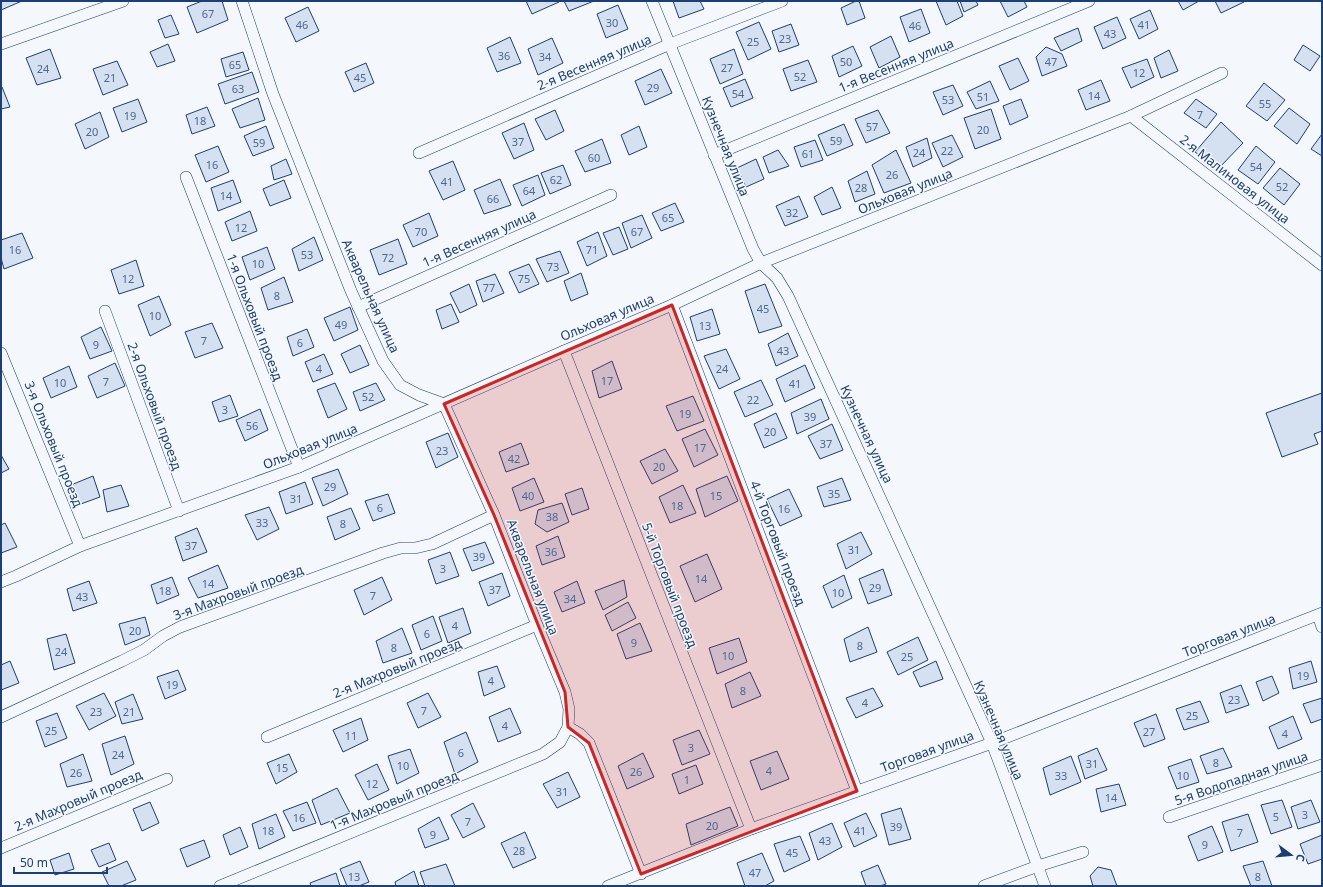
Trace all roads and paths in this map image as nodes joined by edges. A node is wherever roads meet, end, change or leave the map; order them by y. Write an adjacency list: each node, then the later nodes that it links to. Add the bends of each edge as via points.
1 (123, 1): 6 (street)
2 (242, 1): 17 (street, Акварельная улица, via 273,94)
3 (652, 1): 7 (street, Кузнечная улица)
4 (782, 1): 7 (street, 2-я Весенняя улица)
5 (1089, 1): 11 (street, 1-я Весенняя улица)
6 (1, 44)
7 (670, 44): 10 (street, 2-я Весенняя улица); 11 (street, Кузнечная улица)
8 (1222, 73): 9 (street, Ольховая улица)
9 (1131, 116): 14 (street, Ольховая улица); 15 (street, 2-я Малиновая улица)
10 (419, 153)
11 (714, 156): 14 (street, Кузнечная улица)
12 (186, 177): 22 (street, 1-я Ольховый проезд)
13 (611, 195): 17 (street, 1-я Весенняя улица)
14 (761, 264): 16 (street, Ольховая улица); 33 (street, Кузнечная улица, via 777,278 788,296)
15 (1322, 265)
16 (672, 305): 19 (street, Ольховая улица); 36 (street, 4-й Торговый проезд)
17 (358, 307): 21 (street, Акварельная улица, via 383,361 400,386)
18 (105, 311): 23 (street, 2-я Ольховый проезд)
19 (564, 351): 21 (street, Ольховая улица); 38 (street, 5-й Торговый проезд)
20 (1, 353): 25 (street, 3-я Ольховый проезд)
21 (444, 404): 22 (street, Ольховая улица); 24 (street, Акварельная улица)
22 (299, 467): 23 (street, Ольховая улица)
23 (179, 511): 25 (street, Ольховая улица)
24 (494, 515): 28 (street, Акварельная улица); 30 (street, 3-я Махровый проезд, via 432,544 383,553 180,627 144,650)
25 (80, 546): 26 (street, Ольховая улица)
26 (1, 582)
27 (1320, 614): 29 (street); 33 (street, Торговая улица)
28 (537, 626): 31 (street, Акварельная улица, via 565,692 569,709); 32 (street, 2-я Махровый проезд)
29 (1322, 626)
30 (1, 717)
31 (568, 727): 42 (street, via 589,743); 43 (street, 1-я Махровый проезд, via 560,742 543,754)
32 (267, 737)
33 (992, 743): 36 (street, Торговая улица); 41 (street, Кузнечная улица)
34 (1322, 765): 37 (street, 5-я Водопадная улица)
35 (167, 779): 39 (street, 2-я Махровый проезд)
36 (857, 791): 38 (street, Торговая улица)
37 (1169, 817)
38 (751, 829): 42 (street, Торговая улица)
39 (1, 848)
40 (1083, 852): 41 (street)
41 (1038, 866): 45 (street); 46 (street, Кузнечная улица)
42 (636, 879): 44 (street, Торговая улица)
43 (220, 886)
44 (608, 886)
45 (984, 886)
46 (1045, 886)

